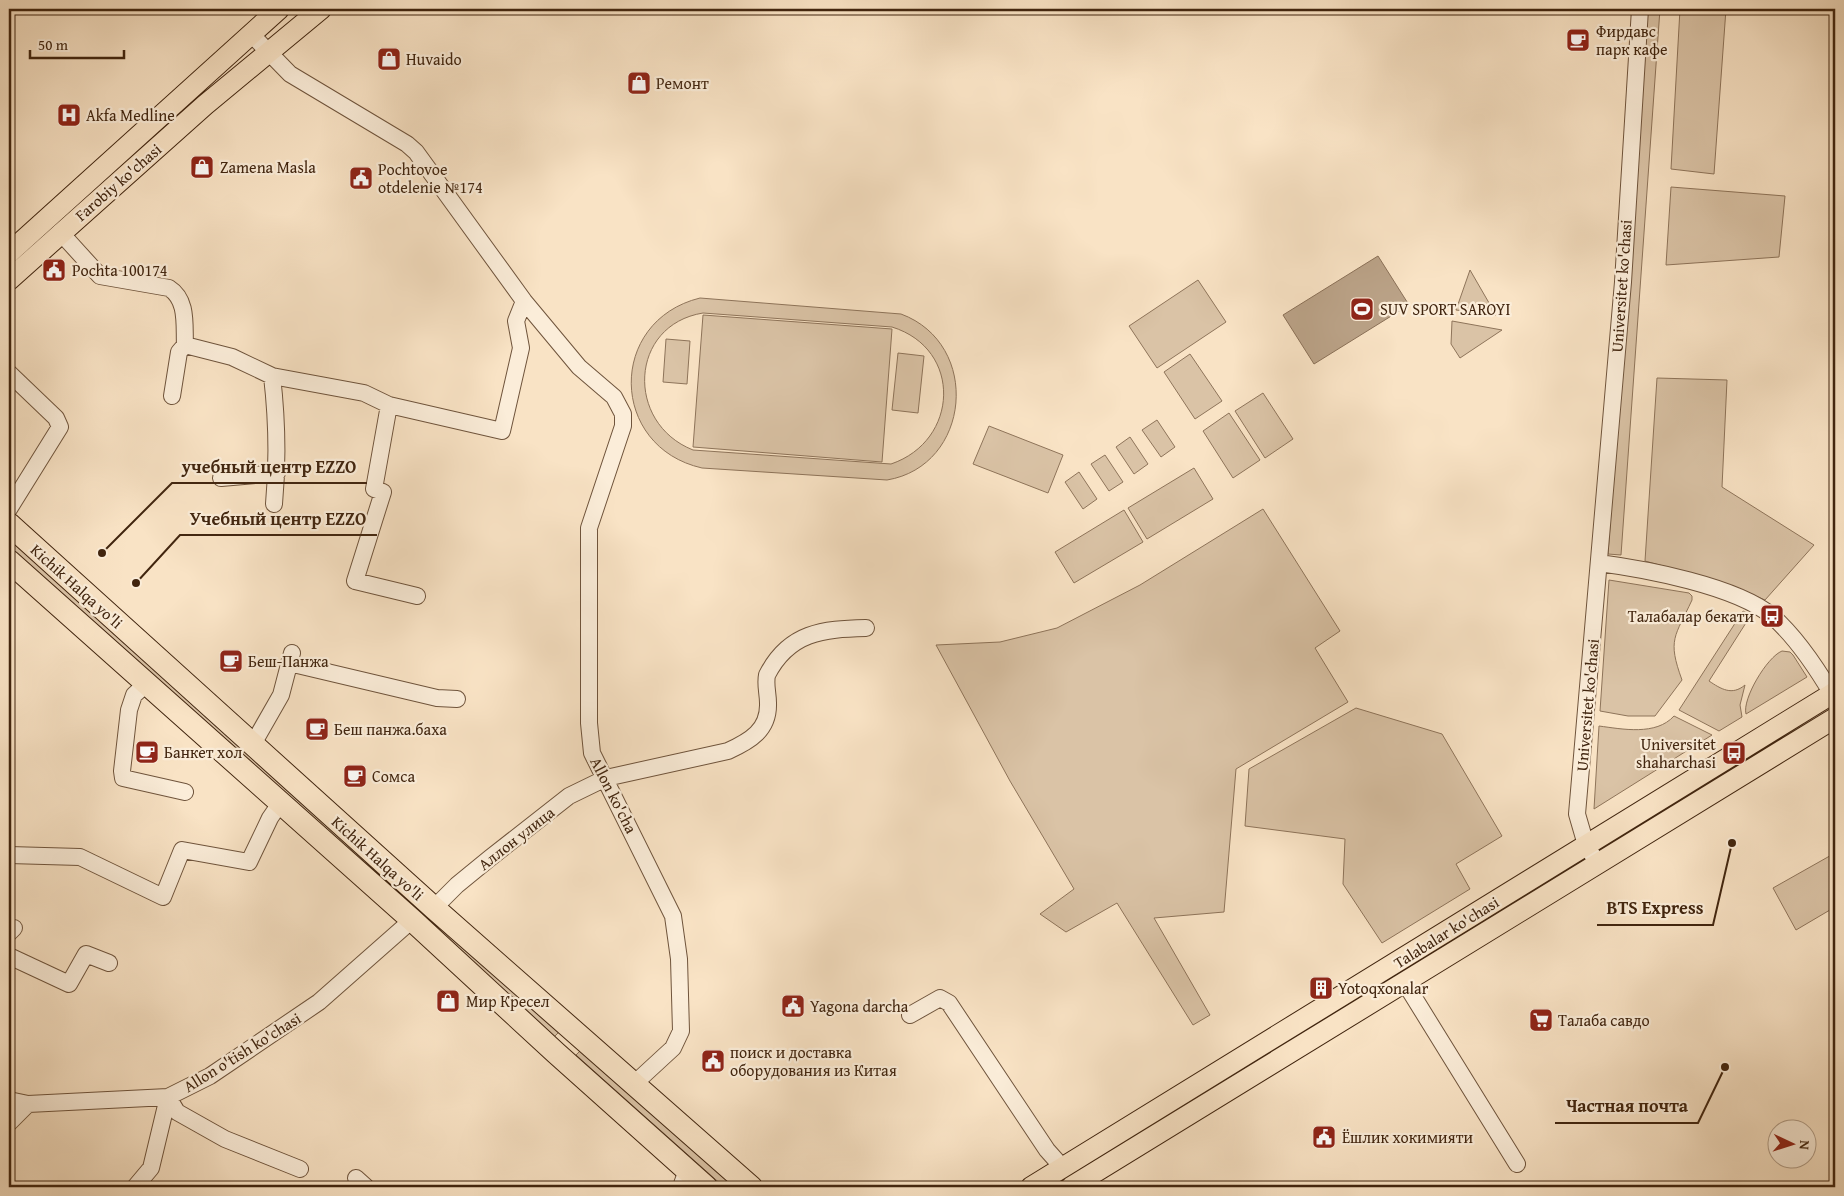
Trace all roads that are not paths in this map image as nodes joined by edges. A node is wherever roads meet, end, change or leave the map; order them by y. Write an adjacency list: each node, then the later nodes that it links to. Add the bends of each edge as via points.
1 (279, 9): 4 (main road, Farobiy ko'chasi)
2 (321, 9): 5 (main road, Farobiy ko'chasi)
3 (1640, 9): 21 (street, Universitet ko'chasi)
4 (251, 34): 5 (street); 7 (main road, Farobiy ko'chasi)
5 (268, 52): 6 (main road, Farobiy ko'chasi); 9 (street, via 296,78 416,152)
6 (60, 232): 8 (main road, Farobiy ko'chasi); 10 (street, via 100,276 169,288 178,294 183,306)
7 (9, 253)
8 (9, 280)
9 (524, 301): 14 (street, via 516,321 521,348 502,431); 29 (street, Allon ko'cha, via 579,367 614,396 621,409 623,426 589,528 589,723 592,753)
10 (185, 345): 12 (street, via 232,357); 13 (street, via 179,352)
11 (9, 372): 18 (street, via 56,418 60,427)
12 (272, 376): 14 (street, via 364,393); 15 (street)
13 (172, 396)
14 (389, 405): 22 (street, via 374,489 383,492 355,581)
15 (277, 473): 16 (street); 17 (street)
16 (221, 478)
17 (274, 504)
18 (9, 509)
19 (9, 524): 28 (highway, Kichik Halqa yo'li)
20 (9, 561): 24 (highway, Kichik Halqa yo'li)
21 (1599, 563): 25 (street, via 1678,578 1750,602 1772,616); 32 (street, Universitet ko'chasi, via 1577,814)
22 (417, 596)
23 (866, 628): 29 (street, Аллон улица, via 820,631 792,644 767,675 768,711 763,726 745,743 728,751)
24 (146, 684): 30 (street, via 134,696 129,710 123,778); 31 (highway, Kichik Halqa yo'li)
25 (1834, 693): 32 (main road, Talabalar ko'chasi)
26 (457, 699): 28 (street, via 437,698 291,658 281,695)
27 (1835, 718): 34 (main road, Talabalar ko'chasi)
28 (252, 744): 35 (highway, Kichik Halqa yo'li)
29 (606, 778): 35 (street, Аллон улица, via 568,796 457,885); 45 (street, Allon ko'cha, via 673,916 679,959 681,1032 673,1048)
30 (185, 792)
31 (281, 802): 33 (street, via 249,862 182,850 163,898 80,857); 36 (highway, Kichik Halqa yo'li)
32 (1586, 844): 34 (street, Universitet ko'chasi); 43 (main road, Talabalar ko'chasi)
33 (9, 855)
34 (1598, 864): 39 (main road, Talabalar ko'chasi)
35 (434, 908): 41 (highway, Kichik Halqa yo'li)
36 (412, 920): 42 (highway, Kichik Halqa yo'li); 46 (street, Allon o'tish ko'chasi, via 318,1002 210,1076)
37 (9, 956): 38 (street, via 69,984 86,954)
38 (109, 963)
39 (1405, 983): 44 (main road, Talabalar ko'chasi); 50 (street)
40 (910, 1015): 51 (street, via 940,998 949,1003 1047,1150)
41 (574, 1031): 42 (highway); 45 (highway, Kichik Halqa yo'li)
42 (556, 1053): 53 (highway, Kichik Halqa yo'li)
43 (1238, 1060): 44 (main road); 51 (main road, Talabalar ko'chasi)
44 (1250, 1078): 54 (main road, Talabalar ko'chasi)
45 (635, 1083): 57 (highway, Kichik Halqa yo'li)
46 (168, 1098): 48 (street, Allon o'tish ko'chasi); 52 (street, via 177,1112 225,1139); 55 (street, via 151,1168)
47 (9, 1100): 48 (street, Allon o'tish ko'chasi)
48 (28, 1104): 49 (street)
49 (9, 1123)
50 (1517, 1164)
51 (1063, 1168): 54 (main road); 58 (main road, Talabalar ko'chasi)
52 (300, 1169)
53 (684, 1179): 56 (highway, Kichik Halqa yo'li)
54 (1073, 1186)
55 (135, 1187)
56 (706, 1187)
57 (751, 1187)
58 (1030, 1187)

